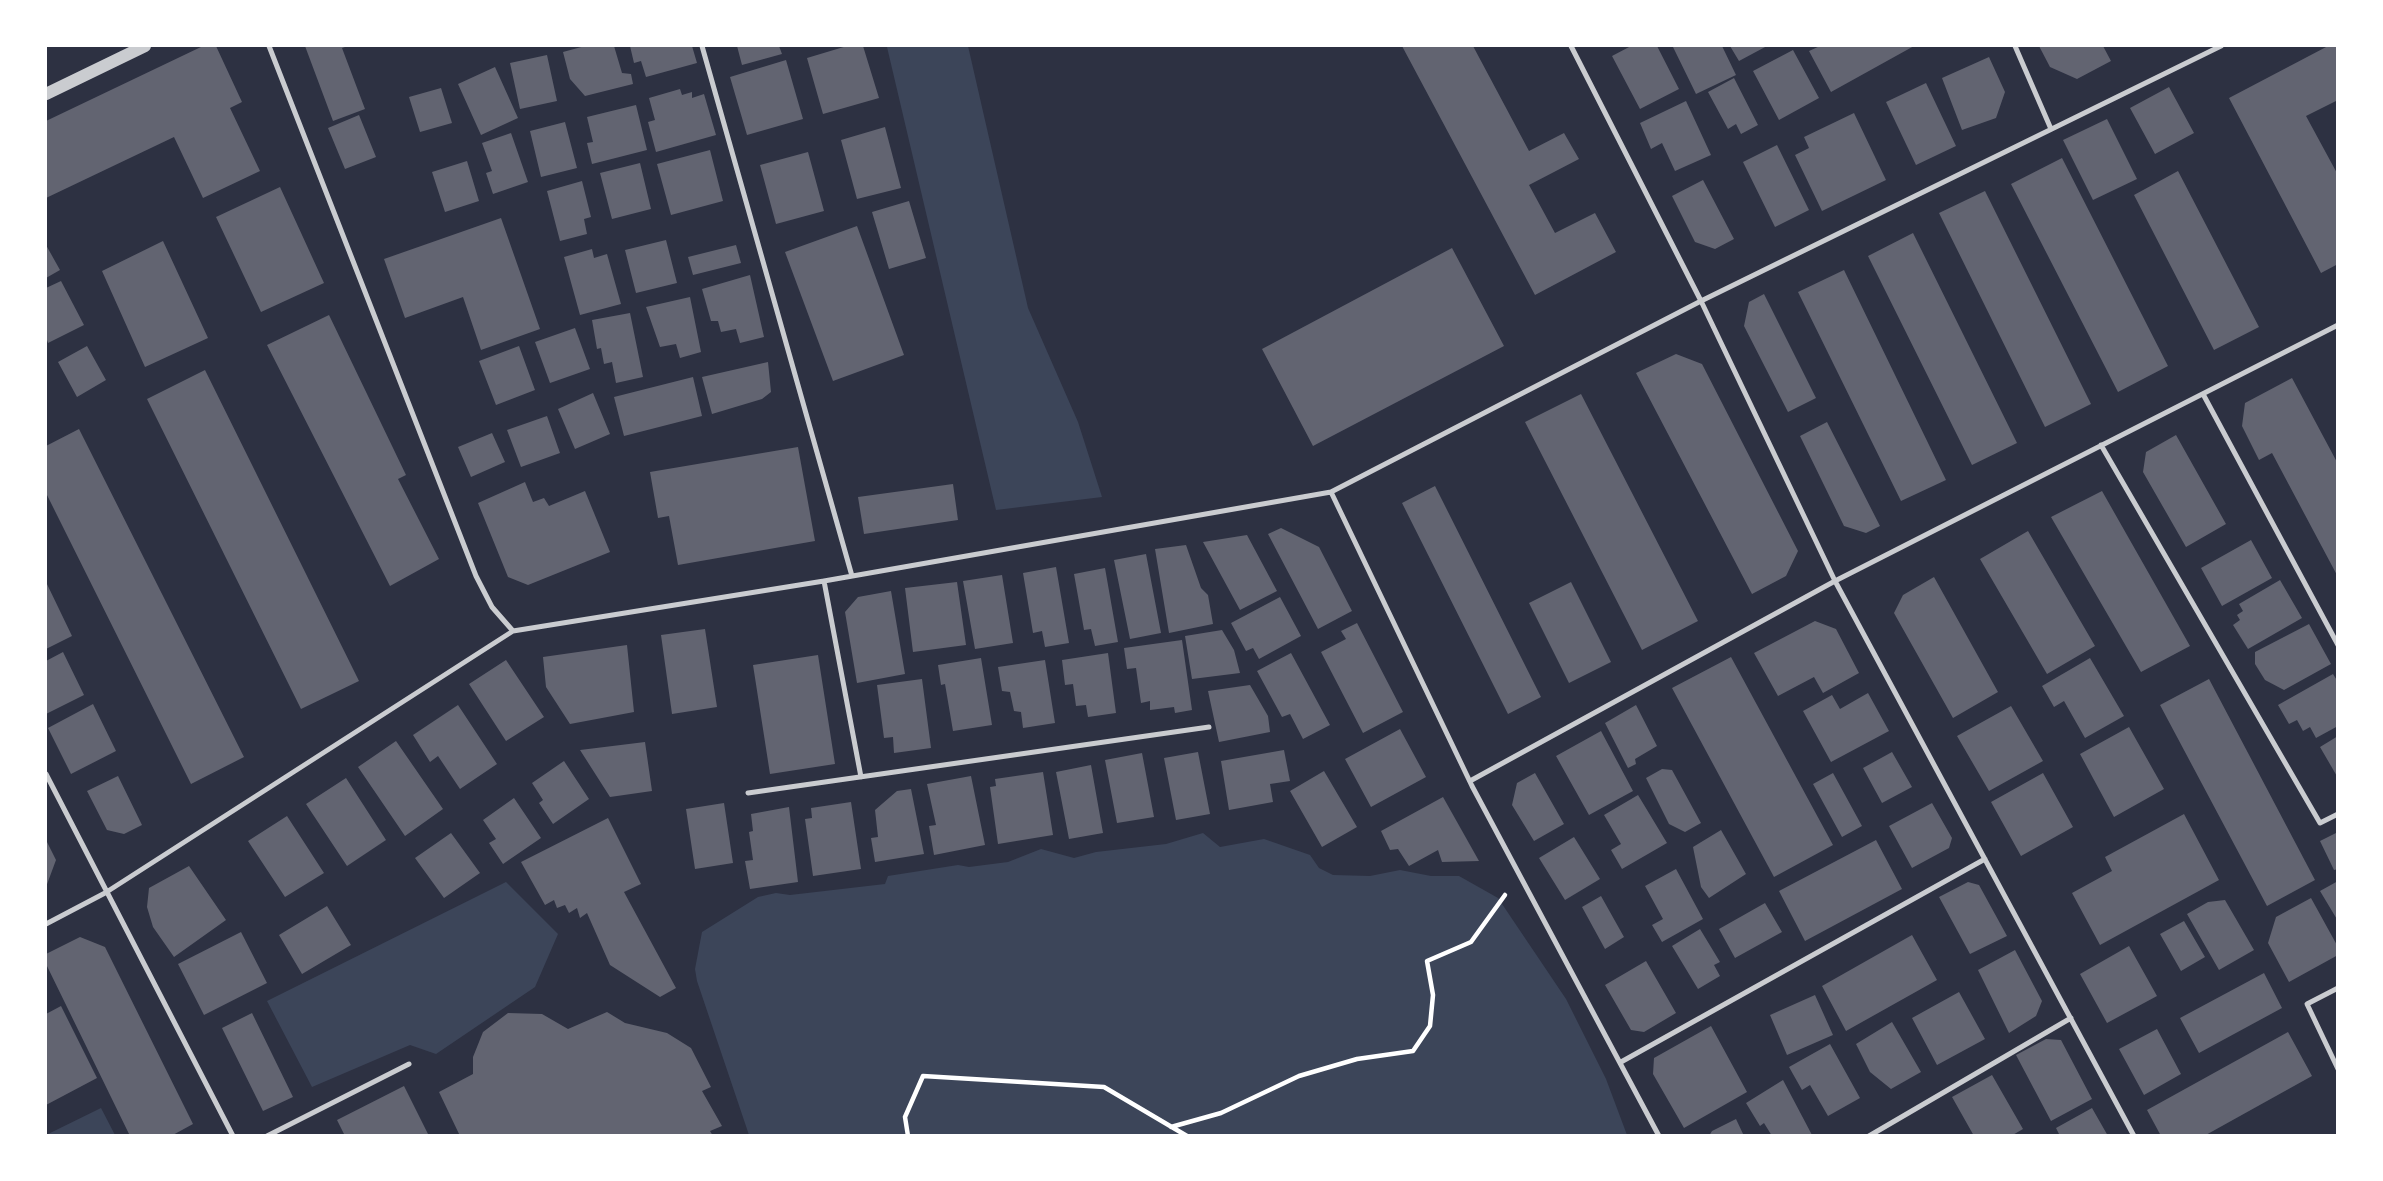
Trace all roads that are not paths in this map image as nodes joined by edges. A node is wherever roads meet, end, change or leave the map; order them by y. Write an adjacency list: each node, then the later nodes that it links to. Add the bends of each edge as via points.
1 (145, 46): 7 (street)
2 (270, 46): 17 (lane, via 476,576 492,607)
3 (702, 46): 14 (lane)
4 (1571, 46): 9 (lane)
5 (2015, 46): 8 (lane)
6 (2221, 46): 8 (lane)
7 (46, 94)
8 (2051, 129): 9 (lane)
9 (1701, 301): 13 (lane); 16 (lane)
10 (2337, 325): 11 (lane)
11 (2203, 394): 12 (lane); 18 (lane)
12 (2101, 445): 16 (lane); 24 (lane, via 2320,823)
13 (1331, 492): 14 (lane); 22 (lane)
14 (852, 576): 15 (lane)
15 (824, 581): 17 (lane); 21 (lane)
16 (1835, 581): 22 (lane); 25 (lane)
17 (513, 631): 26 (lane)
18 (2337, 645)
19 (1209, 727): 21 (lane)
20 (46, 774): 26 (lane)
21 (861, 776): 23 (lane)
22 (1470, 780): 30 (lane)
23 (748, 793)
24 (2337, 814)
25 (1985, 859): 29 (lane); 30 (lane)
26 (106, 893): 27 (lane); 33 (lane)
27 (46, 924)
28 (2337, 988): 32 (lane, via 2307,1004)
29 (2071, 1018): 36 (lane); 37 (lane)
30 (1621, 1062): 35 (lane)
31 (408, 1064): 34 (lane)
32 (2337, 1069)
33 (233, 1136)
34 (267, 1136)
35 (1659, 1136)
36 (1868, 1136)
37 (2134, 1136)

